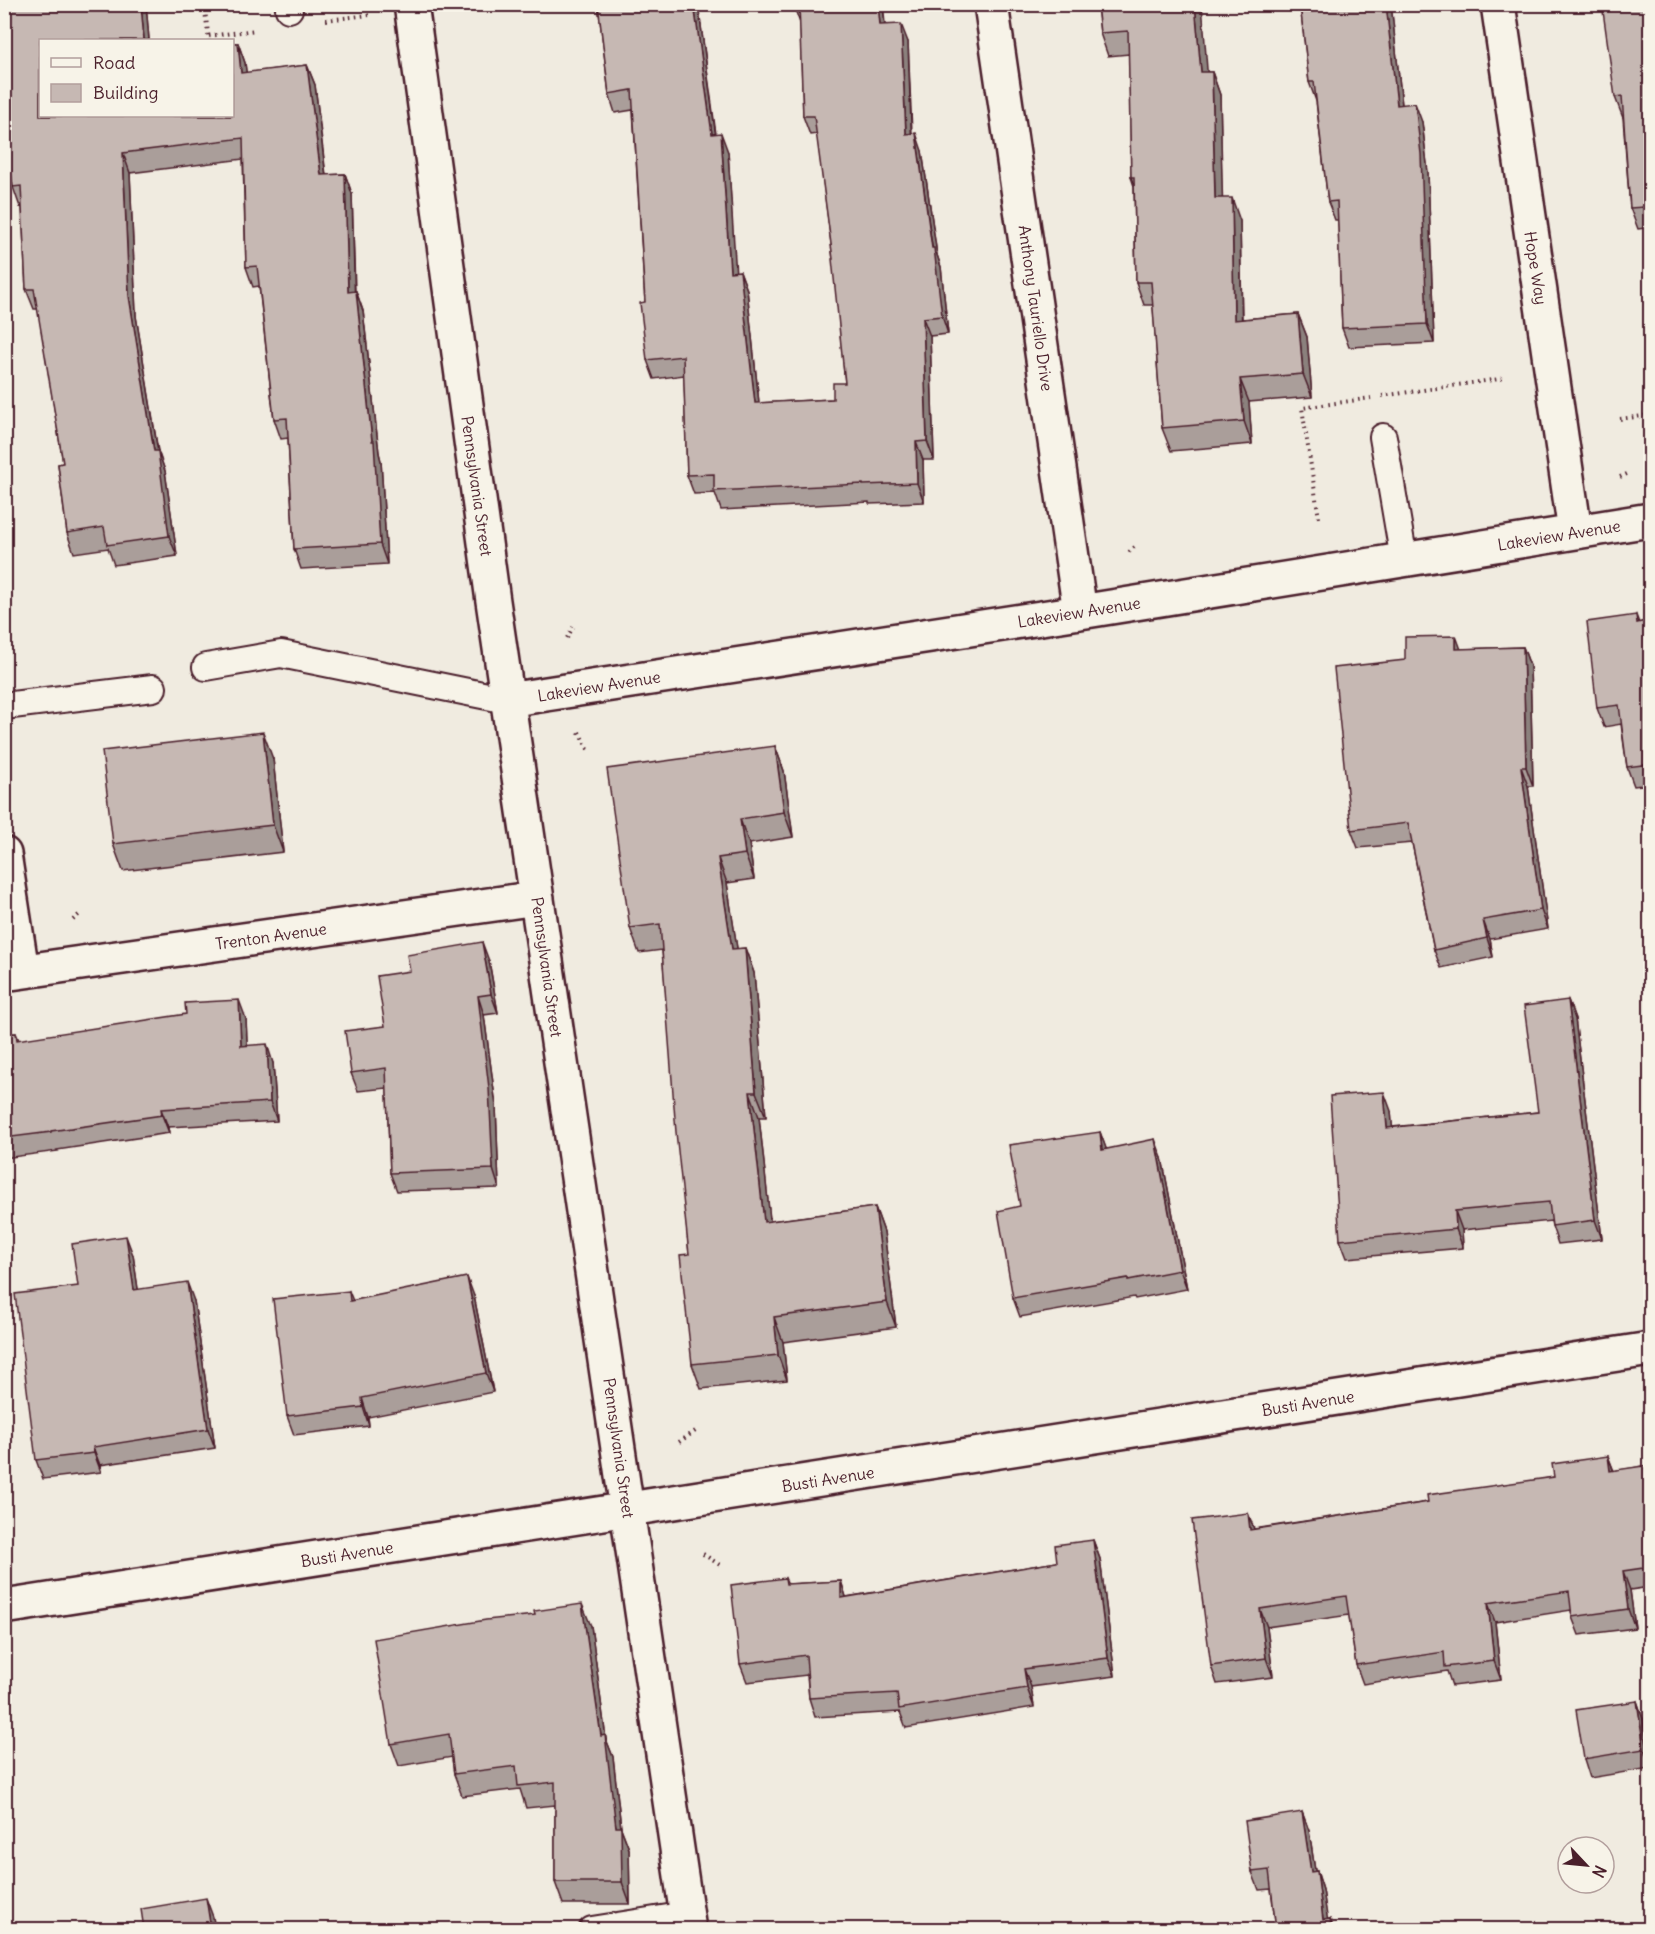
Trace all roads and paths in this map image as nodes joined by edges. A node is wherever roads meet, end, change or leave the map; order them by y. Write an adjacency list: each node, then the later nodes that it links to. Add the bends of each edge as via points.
1 (204, 4): 5 (path)
2 (411, 4): 21 (street, Pennsylvania Street)
3 (991, 4): 16 (street, Anthony Tauriello Drive)
4 (1498, 4): 12 (street, Hope Way)
5 (209, 39)
6 (1650, 415): 7 (path)
7 (1620, 419)
8 (1383, 437): 15 (lane)
9 (1629, 473): 10 (path)
10 (1620, 477)
11 (1650, 520): 12 (street, Lakeview Avenue)
12 (1575, 532): 15 (street, Lakeview Avenue)
13 (1136, 546): 14 (path)
14 (1129, 552)
15 (1404, 560): 16 (street, Lakeview Avenue)
16 (1080, 612): 21 (street, Lakeview Avenue)
17 (573, 627): 18 (path)
18 (567, 638)
19 (206, 667): 21 (lane, via 281,654)
20 (153, 688): 22 (lane)
21 (507, 700): 26 (street, Pennsylvania Street)
22 (4, 706)
23 (578, 731): 24 (path)
24 (590, 753)
25 (4, 854): 29 (street)
26 (537, 898): 29 (street, Trenton Avenue); 33 (street, Pennsylvania Street)
27 (81, 913): 28 (path)
28 (72, 921)
29 (13, 972)
30 (1650, 1349): 33 (street, Busti Avenue)
31 (697, 1431): 32 (path)
32 (679, 1442)
33 (628, 1511): 36 (street, Busti Avenue); 37 (street, Pennsylvania Street)
34 (704, 1554): 35 (path)
35 (723, 1567)
36 (4, 1607)
37 (688, 1922): 38 (lane)
38 (591, 1929)

